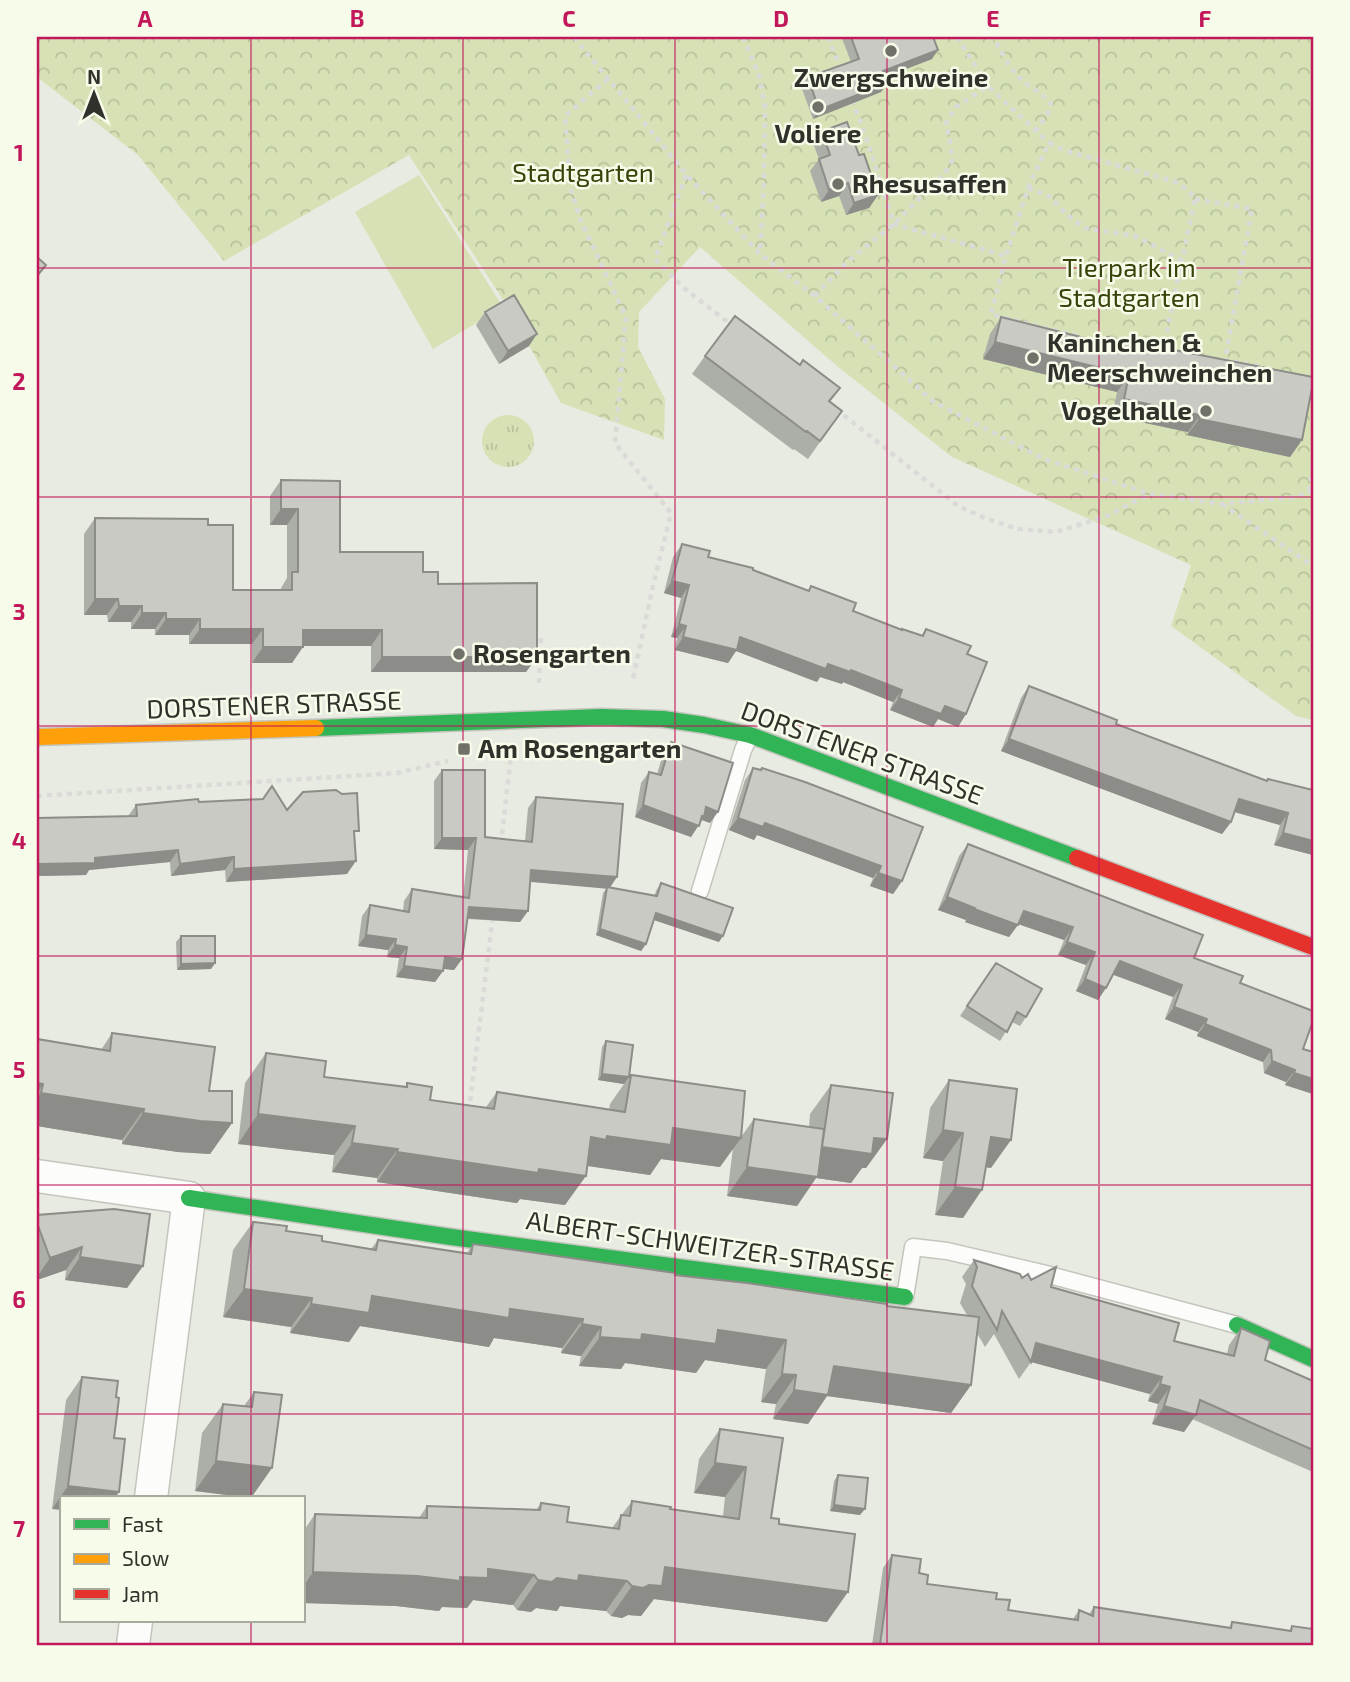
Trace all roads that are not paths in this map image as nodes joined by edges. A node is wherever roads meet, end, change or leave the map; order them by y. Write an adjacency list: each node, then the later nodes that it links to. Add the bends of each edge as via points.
1 (750, 735): 2 (main road, DORSTENER STRASSE, via 663,719 601,717); 3 (lane); 4 (main road, DORSTENER STRASSE)
2 (37, 737)
3 (700, 891)
4 (1313, 947)
5 (37, 1176): 6 (street)
6 (189, 1198): 7 (main road, ALBERT-SCHWEITZER-STRASSE); 10 (street)
7 (905, 1297): 8 (lane, ALBERT-SCHWEITZER-STRASSE, via 913,1247 1029,1269)
8 (1237, 1325): 9 (main road)
9 (1313, 1359)
10 (151, 1496)
11 (136, 1622): 12 (street)
12 (133, 1645)

